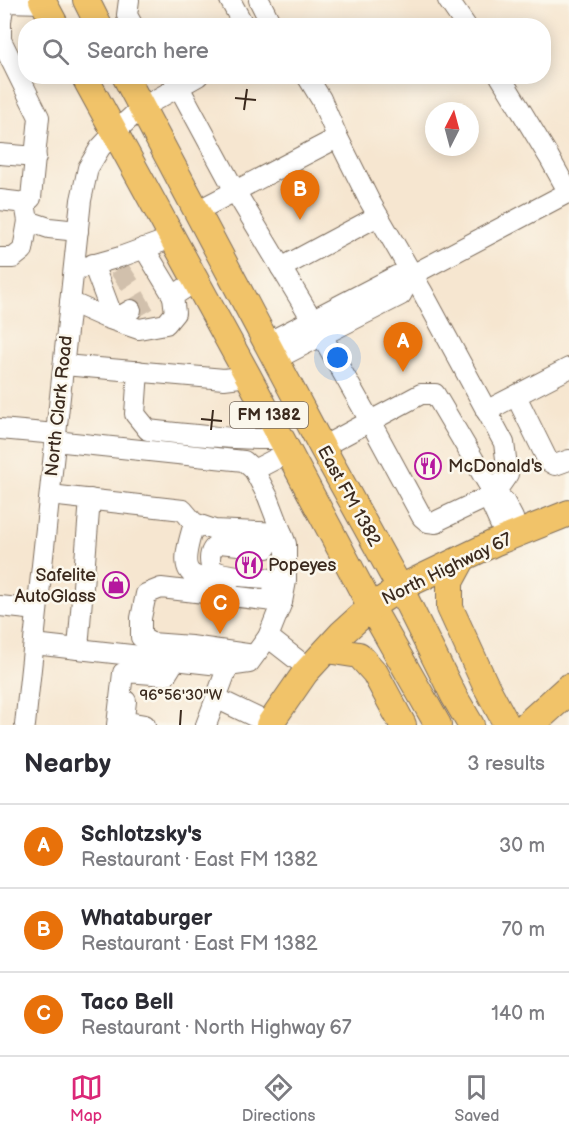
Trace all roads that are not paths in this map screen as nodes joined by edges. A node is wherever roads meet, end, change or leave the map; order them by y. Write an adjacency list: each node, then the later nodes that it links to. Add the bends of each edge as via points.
1 (86, 0): 9 (main road)
2 (129, 0): 10 (street)
3 (231, 0): 11 (street)
4 (259, 0): 12 (street)
5 (448, 0): 13 (street)
6 (43, 1): 7 (street); 8 (main road)
7 (2, 11): 14 (street, via 1,40)
8 (52, 18)
9 (95, 18)
10 (129, 18)
11 (239, 18)
12 (268, 18)
13 (460, 18)
14 (18, 74)
15 (23, 84): 26 (street, via 39,117)
16 (88, 84): 23 (main road, FM 1382)
17 (129, 84): 22 (main road, FM 1382)
18 (173, 84): 22 (street, North Clark Road)
19 (177, 84): 27 (street)
20 (312, 84): 24 (street)
21 (505, 84): 28 (street)
22 (141, 108): 23 (street, North Clark Road); 30 (main road, East FM 1382 / FM 1382)
23 (115, 132): 33 (street, North Clark Road, via 88,168); 34 (main road, East FM 1382 / FM 1382)
24 (338, 138): 27 (street); 32 (street)
25 (0, 154): 26 (street)
26 (36, 157): 31 (street, via 32,198)
27 (235, 191): 30 (street); 38 (street)
28 (569, 193): 40 (street)
29 (0, 200): 31 (street)
30 (197, 211): 47 (main road, East FM 1382 / FM 1382)
31 (26, 212): 33 (street, via 49,228); 35 (street, via 23,250 14,258)
32 (378, 216): 38 (street); 40 (street)
33 (78, 231): 39 (street, North Clark Road)
34 (172, 238): 36 (street); 41 (main road, East FM 1382 / FM 1382)
35 (0, 258)
36 (145, 258): 37 (street, via 120,257); 42 (street)
37 (93, 264): 39 (street); 45 (street, via 109,286)
38 (282, 268): 46 (street)
39 (74, 270): 43 (street, North Clark Road)
40 (412, 275): 46 (street, via 396,276); 54 (street)
41 (196, 280): 42 (street); 47 (main road, via 216,285 250,346 263,358); 51 (main road, East FM 1382 / FM 1382)
42 (166, 293): 45 (street, via 175,312 165,324 139,329)
43 (70, 302): 45 (street); 48 (street, North Clark Road)
44 (131, 310): 45 (street)
45 (114, 320)
46 (317, 328): 47 (street); 55 (street)
47 (272, 351): 53 (main road, East FM 1382 / FM 1382)
48 (64, 364): 50 (street); 57 (street, North Clark Road)
49 (569, 368): 52 (street)
50 (138, 371): 51 (street, via 224,379); 58 (street, via 135,414 148,430)
51 (248, 376): 53 (main road); 58 (main road, East FM 1382 / FM 1382)
52 (516, 396): 54 (street); 60 (street, via 548,461 555,465)
53 (296, 398): 59 (main road, East FM 1382 / FM 1382)
54 (486, 411): 62 (street, via 504,443 508,474)
55 (370, 421): 59 (street); 62 (street, via 421,394 435,394); 62 (street, via 422,518 428,522 436,523)
56 (0, 429): 57 (street)
57 (56, 438): 61 (street, via 244,460); 63 (street, North Clark Road)
58 (286, 446): 61 (street); 73 (main road, East FM 1382 / FM 1382)
59 (322, 447): 70 (main road, East FM 1382 / FM 1382)
60 (569, 460)
61 (254, 470): 68 (street, via 268,497)
62 (494, 494): 67 (street, via 492,506 500,524)
63 (50, 495): 64 (street); 74 (street, North Clark Road)
64 (90, 499): 66 (street, via 183,510); 77 (street)
65 (569, 513): 67 (main road, North Highway 67)
66 (194, 524): 68 (street, via 214,530); 71 (street, via 187,549 191,573)
67 (512, 531): 69 (main road, North Highway 67)
68 (276, 533): 71 (street, via 286,544); 71 (street, via 266,548 220,543 214,546 210,563 215,571 225,574 271,579)
69 (463, 558): 70 (main road, North Highway 67); 94 (main road, via 450,582 450,608)
70 (400, 588): 73 (main road, North Highway 67); 93 (main road, East FM 1382 / FM 1382)
71 (280, 592): 75 (street); 79 (street, via 161,588 146,594 141,637 151,643)
72 (0, 606): 74 (street)
73 (371, 607): 78 (main road, North Highway 67); 86 (main road, East FM 1382 / FM 1382)
74 (37, 610): 76 (street, North Clark Road)
75 (268, 638): 79 (street); 82 (street)
76 (34, 644): 77 (street); 88 (street, North Clark Road)
77 (78, 649): 80 (street)
78 (327, 650): 82 (main road, North Highway 67); 92 (main road, via 359,655 375,673)
79 (255, 655): 81 (street, via 249,663)
80 (171, 660): 81 (street); 83 (street, via 166,675)
81 (228, 666): 85 (street)
82 (309, 669): 87 (main road, North Highway 67)
83 (129, 672): 89 (street, via 122,677); 90 (street, via 124,718)
84 (569, 689): 95 (highway)
85 (216, 698): 87 (street); 91 (street)
86 (435, 718)
87 (270, 724)
88 (25, 725)
89 (117, 725)
90 (145, 725)
91 (206, 725)
92 (403, 725)
93 (471, 725)
94 (507, 725)
95 (529, 725)

